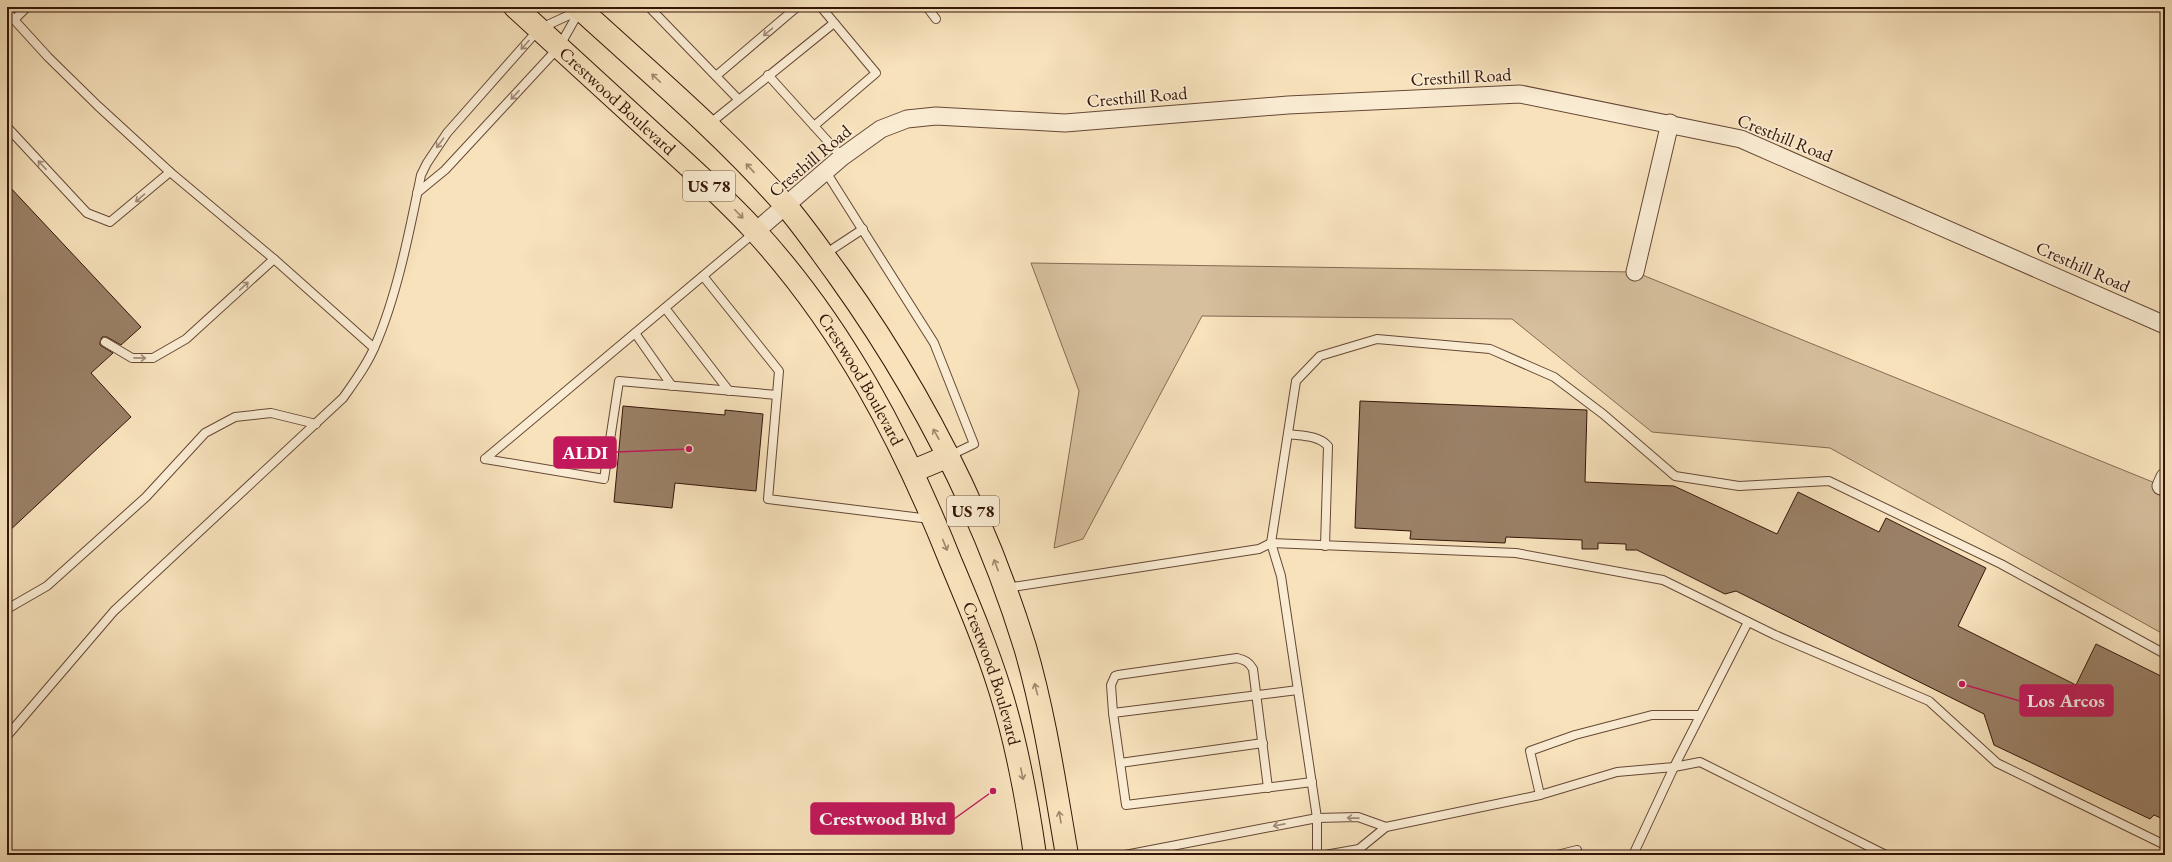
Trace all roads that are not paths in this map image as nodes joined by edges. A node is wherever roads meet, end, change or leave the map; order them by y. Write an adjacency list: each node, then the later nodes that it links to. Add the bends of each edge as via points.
1 (27, 7): 10 (lane)
2 (515, 7): 12 (main road, Crestwood Boulevard / US 78)
3 (649, 7): 15 (lane)
4 (798, 7): 15 (lane, one-way to 15)
5 (821, 7): 11 (lane)
6 (927, 7): 9 (lane)
7 (581, 8): 12 (lane); 13 (lane); 18 (main road, Crestwood Boulevard / US 78, one-way to 7)
8 (7, 12): 10 (lane)
9 (936, 18)
10 (14, 20): 22 (lane, via 73,83)
11 (834, 23): 14 (lane); 19 (lane, via 876,73)
12 (539, 29): 13 (main road, Crestwood Boulevard / US 78); 24 (lane, one-way to 24, via 439,143 426,163)
13 (559, 47): 24 (lane, one-way to 24, via 445,170); 27 (main road, Crestwood Boulevard / US 78, one-way to 27)
14 (768, 75): 16 (lane); 19 (lane)
15 (716, 76): 16 (lane)
16 (738, 99): 18 (lane)
17 (1670, 123): 21 (street, Cresthill Road, via 1520,94 1288,105 1065,123 936,116 906,118 881,129); 30 (street); 33 (street, Cresthill Road, via 1741,139)
18 (708, 126): 25 (main road, Crestwood Boulevard / US 78, one-way to 18)
19 (814, 126): 21 (lane)
20 (7, 127): 22 (lane, one-way to 20, via 110,222 87,213)
21 (842, 157): 23 (street, Cresthill Road)
22 (170, 172): 29 (lane)
23 (826, 172): 25 (street, Cresthill Road); 26 (lane)
24 (418, 193): 36 (lane, via 392,295)
25 (786, 206): 27 (street, Cresthill Road); 28 (main road, Crestwood Boulevard / US 78)
26 (863, 230): 28 (lane); 42 (lane, via 934,343 974,444)
27 (756, 231): 31 (lane); 43 (main road, Crestwood Boulevard / US 78, via 790,272 851,356)
28 (823, 255): 42 (main road, Crestwood Boulevard / US 78, one-way to 28, via 895,361)
29 (274, 259): 35 (lane, one-way to 29, via 132,358 153,358 186,339); 36 (lane)
30 (1635, 272)
31 (703, 276): 32 (lane); 39 (lane, via 778,371)
32 (665, 308): 34 (lane); 38 (lane)
33 (2165, 325)
34 (635, 333): 37 (lane); 37 (lane, via 486,459 604,479 619,381)
35 (105, 342)
36 (374, 348): 40 (lane, via 360,375 343,398)
37 (672, 386): 38 (lane)
38 (729, 391): 39 (lane)
39 (776, 395): 44 (lane, via 768,499)
40 (316, 424): 48 (lane, via 271,413 236,417 205,433 146,497 47,586); 55 (lane, via 114,611)
41 (1288, 434): 45 (lane); 46 (lane, via 1317,438 1328,446); 50 (lane, via 1296,381 1320,356 1377,339 1490,349 1554,377 1603,414 1675,476 1739,486 1829,481 2001,564)
42 (949, 456): 43 (main road); 47 (main road, Crestwood Boulevard / US 78, one-way to 42)
43 (913, 471): 44 (main road, Crestwood Boulevard / US 78)
44 (934, 520): 66 (main road, Crestwood Boulevard / US 78, one-way to 66, via 1000,689 1022,776)
45 (1271, 543): 46 (lane); 47 (lane, via 1258,549); 51 (lane, via 1281,576)
46 (1325, 546): 49 (lane, via 1516,553 1606,569 1663,580)
47 (1005, 589): 67 (main road, Crestwood Boulevard / US 78, one-way to 47, via 1040,704)
48 (7, 609)
49 (1748, 622): 54 (lane); 64 (lane, via 1929,701 1997,764)
50 (2165, 654)
51 (1298, 690): 52 (lane); 59 (lane)
52 (1258, 695): 53 (lane); 53 (lane, via 1250,663 1237,658 1115,676 1111,685); 56 (lane)
53 (1113, 713): 57 (lane)
54 (1700, 715): 58 (lane); 61 (lane, via 1652,715 1575,735 1530,750)
55 (7, 736)
56 (1263, 743): 57 (lane); 60 (lane)
57 (1120, 763): 60 (lane, via 1126,805)
58 (1674, 767): 61 (lane, via 1617,772); 73 (lane); 74 (lane, via 1700,762)
59 (1312, 782): 60 (lane); 62 (lane)
60 (1268, 788)
61 (1540, 795): 63 (lane)
62 (1317, 818): 63 (lane, one-way to 62, via 1358,817); 68 (lane, one-way to 68); 69 (lane)
63 (1386, 827): 65 (lane)
64 (2165, 845)
65 (1360, 852): 70 (lane)
66 (1035, 855)
67 (1067, 855)
68 (1125, 855)
69 (1317, 855)
70 (1325, 855)
71 (1557, 855): 72 (lane, via 1577,850)
72 (1578, 855)
73 (1633, 855)
74 (1886, 855)

